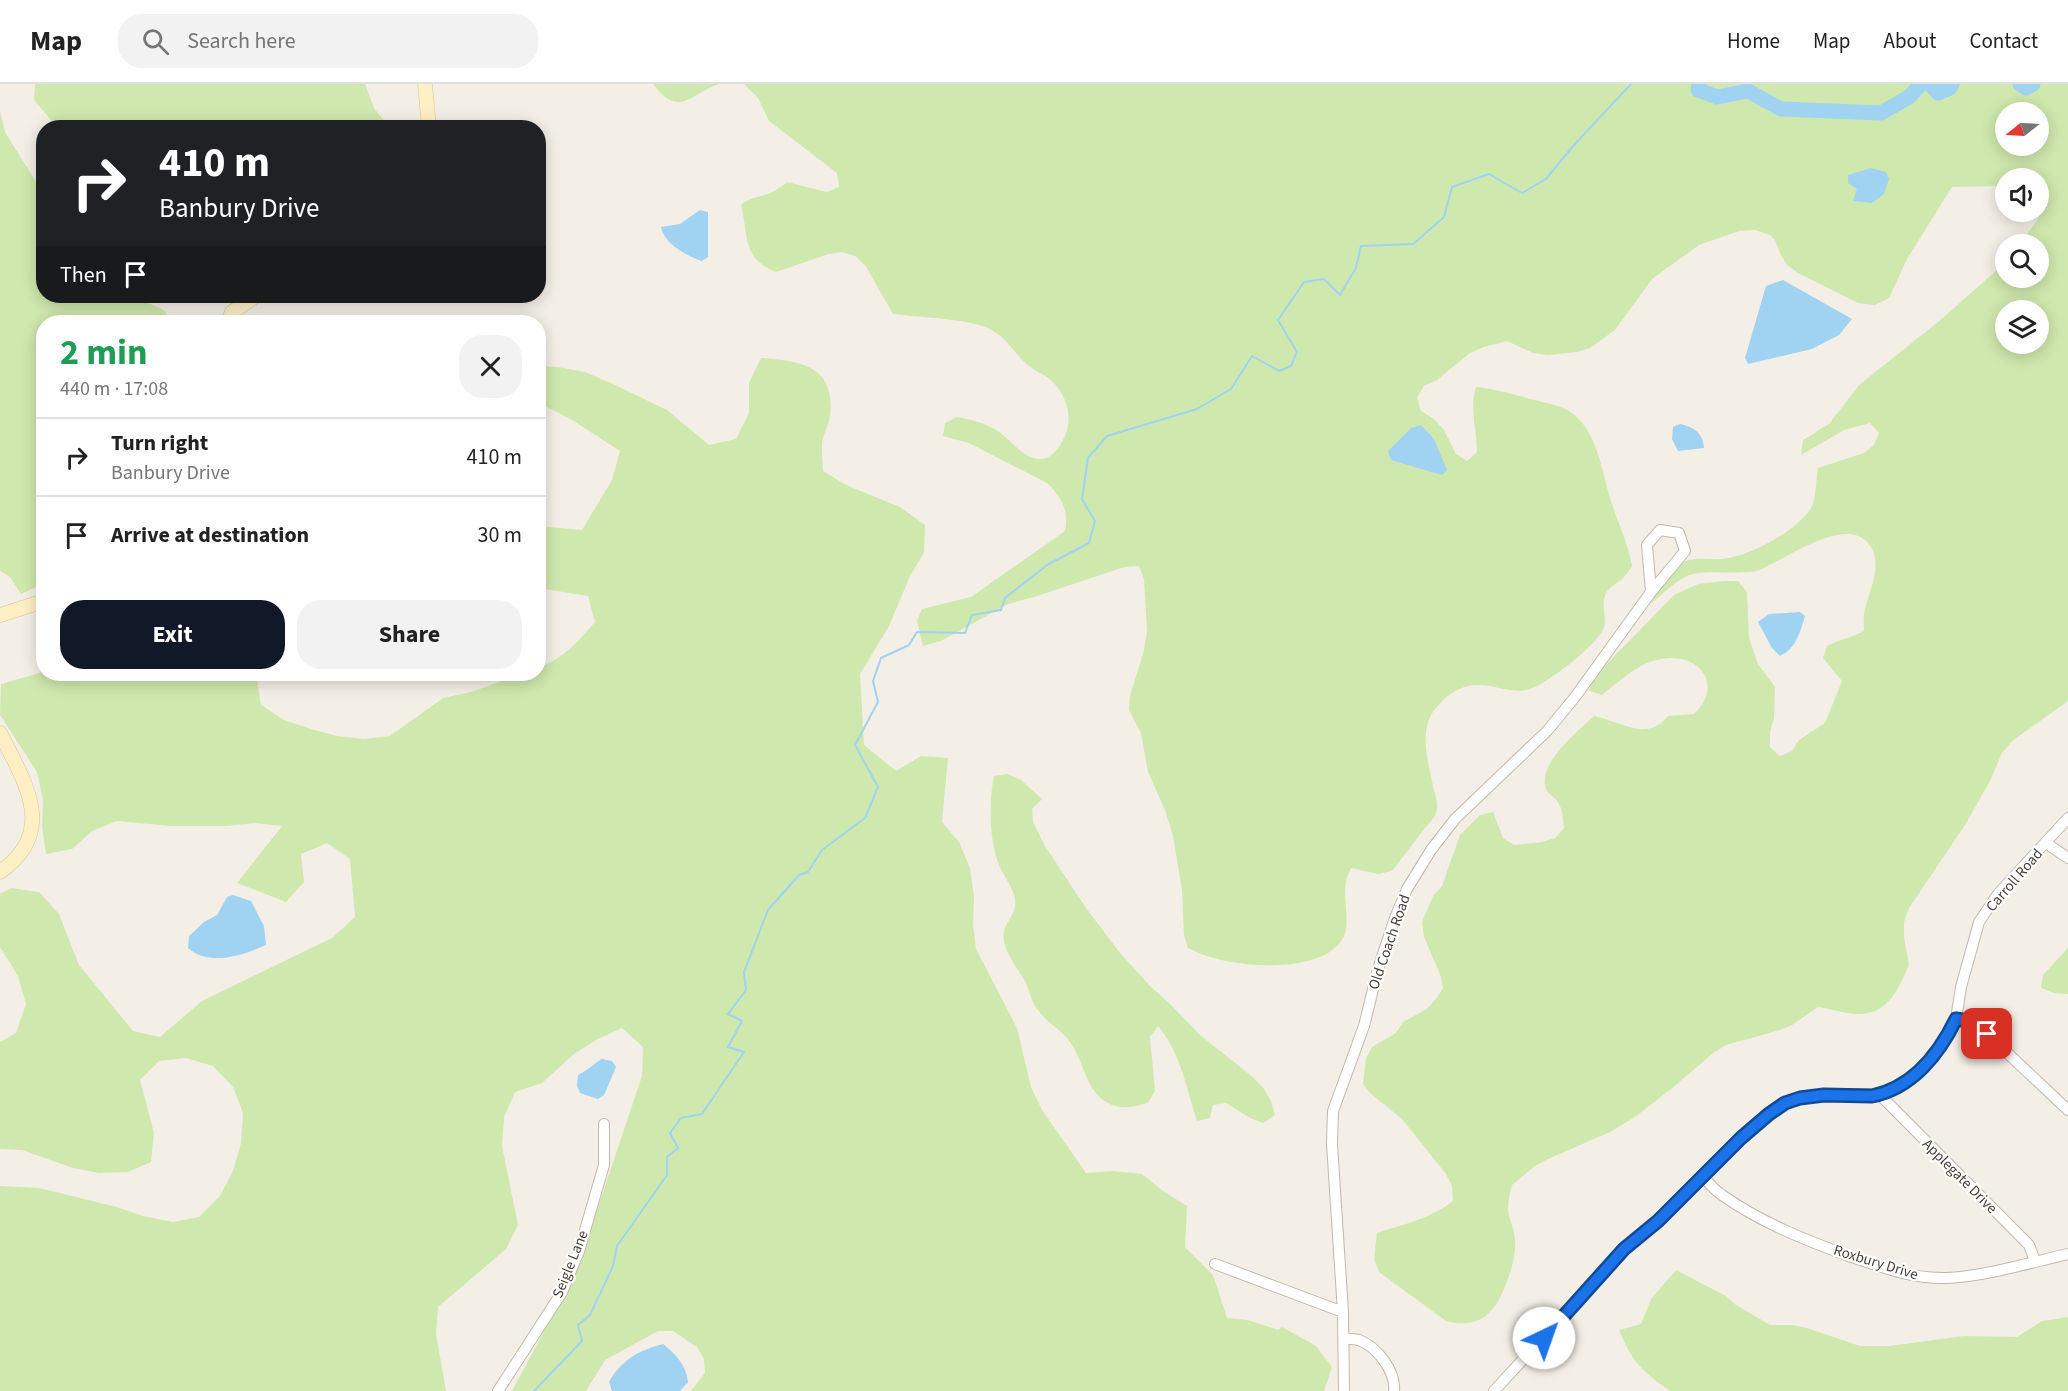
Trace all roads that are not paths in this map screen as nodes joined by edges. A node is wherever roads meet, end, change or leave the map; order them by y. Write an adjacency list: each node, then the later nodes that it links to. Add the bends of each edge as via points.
1 (425, 84): 2 (street)
2 (428, 120)
3 (246, 303): 4 (street)
4 (231, 315)
5 (1651, 592): 5 (street, Old Coach Road, via 1647,545 1660,530 1679,533 1685,551); 21 (street, Old Coach Road, via 1575,697 1547,731 1455,819 1407,889 1333,1111)
6 (36, 604): 7 (street)
7 (0, 615)
8 (0, 734): 12 (street, via 30,794 34,822 28,843)
9 (2068, 818): 10 (street, Carroll Road)
10 (2046, 843): 11 (street); 13 (street, Carroll Road, via 1998,894 1979,922)
11 (2068, 858)
12 (0, 872)
13 (1956, 1019): 14 (street, Carroll Road, via 1934,1057 1911,1078); 15 (street, via 1968,1021 1987,1034)
14 (1879, 1094): 17 (street, Carroll Road, via 1824,1095 1785,1103); 19 (street, Applegate Drive, via 2029,1245)
15 (2068, 1110)
16 (604, 1124): 23 (street, Seigle Lane, via 604,1165 579,1251 562,1292)
17 (1702, 1176): 19 (street, Roxbury Drive, via 1720,1194 1762,1219 1803,1239 1897,1272 1948,1278); 26 (street, Carroll Road, via 1624,1249)
18 (2068, 1254): 19 (street, Roxbury Drive)
19 (2036, 1261)
20 (1215, 1264): 21 (street)
21 (1343, 1312): 22 (street, Old Coach Road)
22 (1344, 1338): 24 (street, Old Coach Road); 25 (street, via 1360,1341 1379,1354 1392,1374)
23 (498, 1391)
24 (1344, 1391)
25 (1394, 1391)
26 (1494, 1391)

